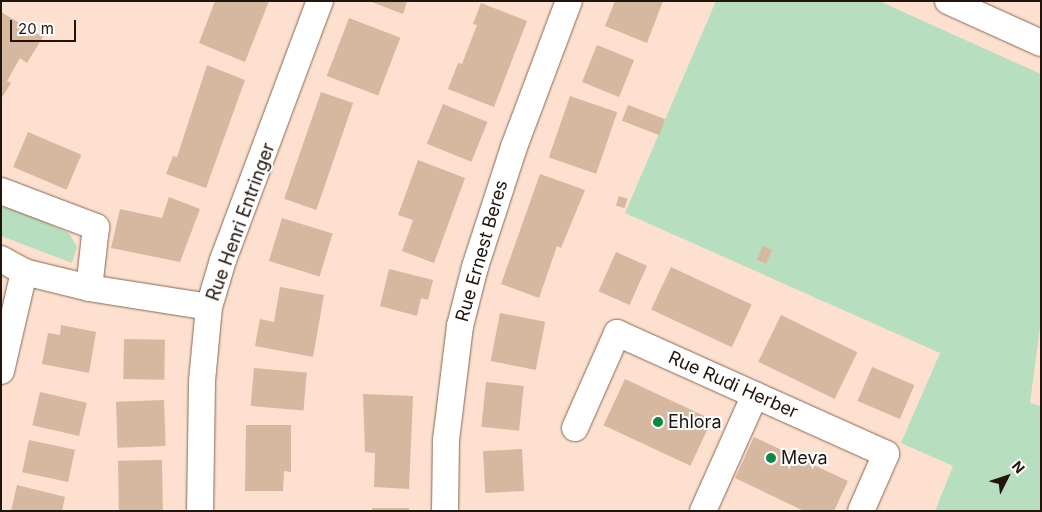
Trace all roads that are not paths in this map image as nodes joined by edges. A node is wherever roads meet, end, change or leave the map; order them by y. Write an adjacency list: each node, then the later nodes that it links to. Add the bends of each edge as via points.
1 (320, 1): 10 (street, Rue Henri Entringer, via 223,260)
2 (569, 1): 15 (street, Rue Ernest Beres, via 514,147 475,267 460,326 446,440)
3 (948, 1): 4 (street)
4 (984, 8): 5 (street)
5 (1041, 43)
6 (1, 191): 9 (street, via 96,227)
7 (1, 259): 8 (street)
8 (24, 272): 9 (street); 11 (street)
9 (89, 288): 10 (street)
10 (209, 307): 14 (street, Rue Henri Entringer, via 202,381)
11 (1, 371)
12 (755, 395): 13 (street, Rue Rudi Herber, via 617,333); 16 (street); 17 (street, Rue Rudi Herber, via 886,454)
13 (575, 428)
14 (200, 511)
15 (445, 511)
16 (703, 511)
17 (861, 511)

